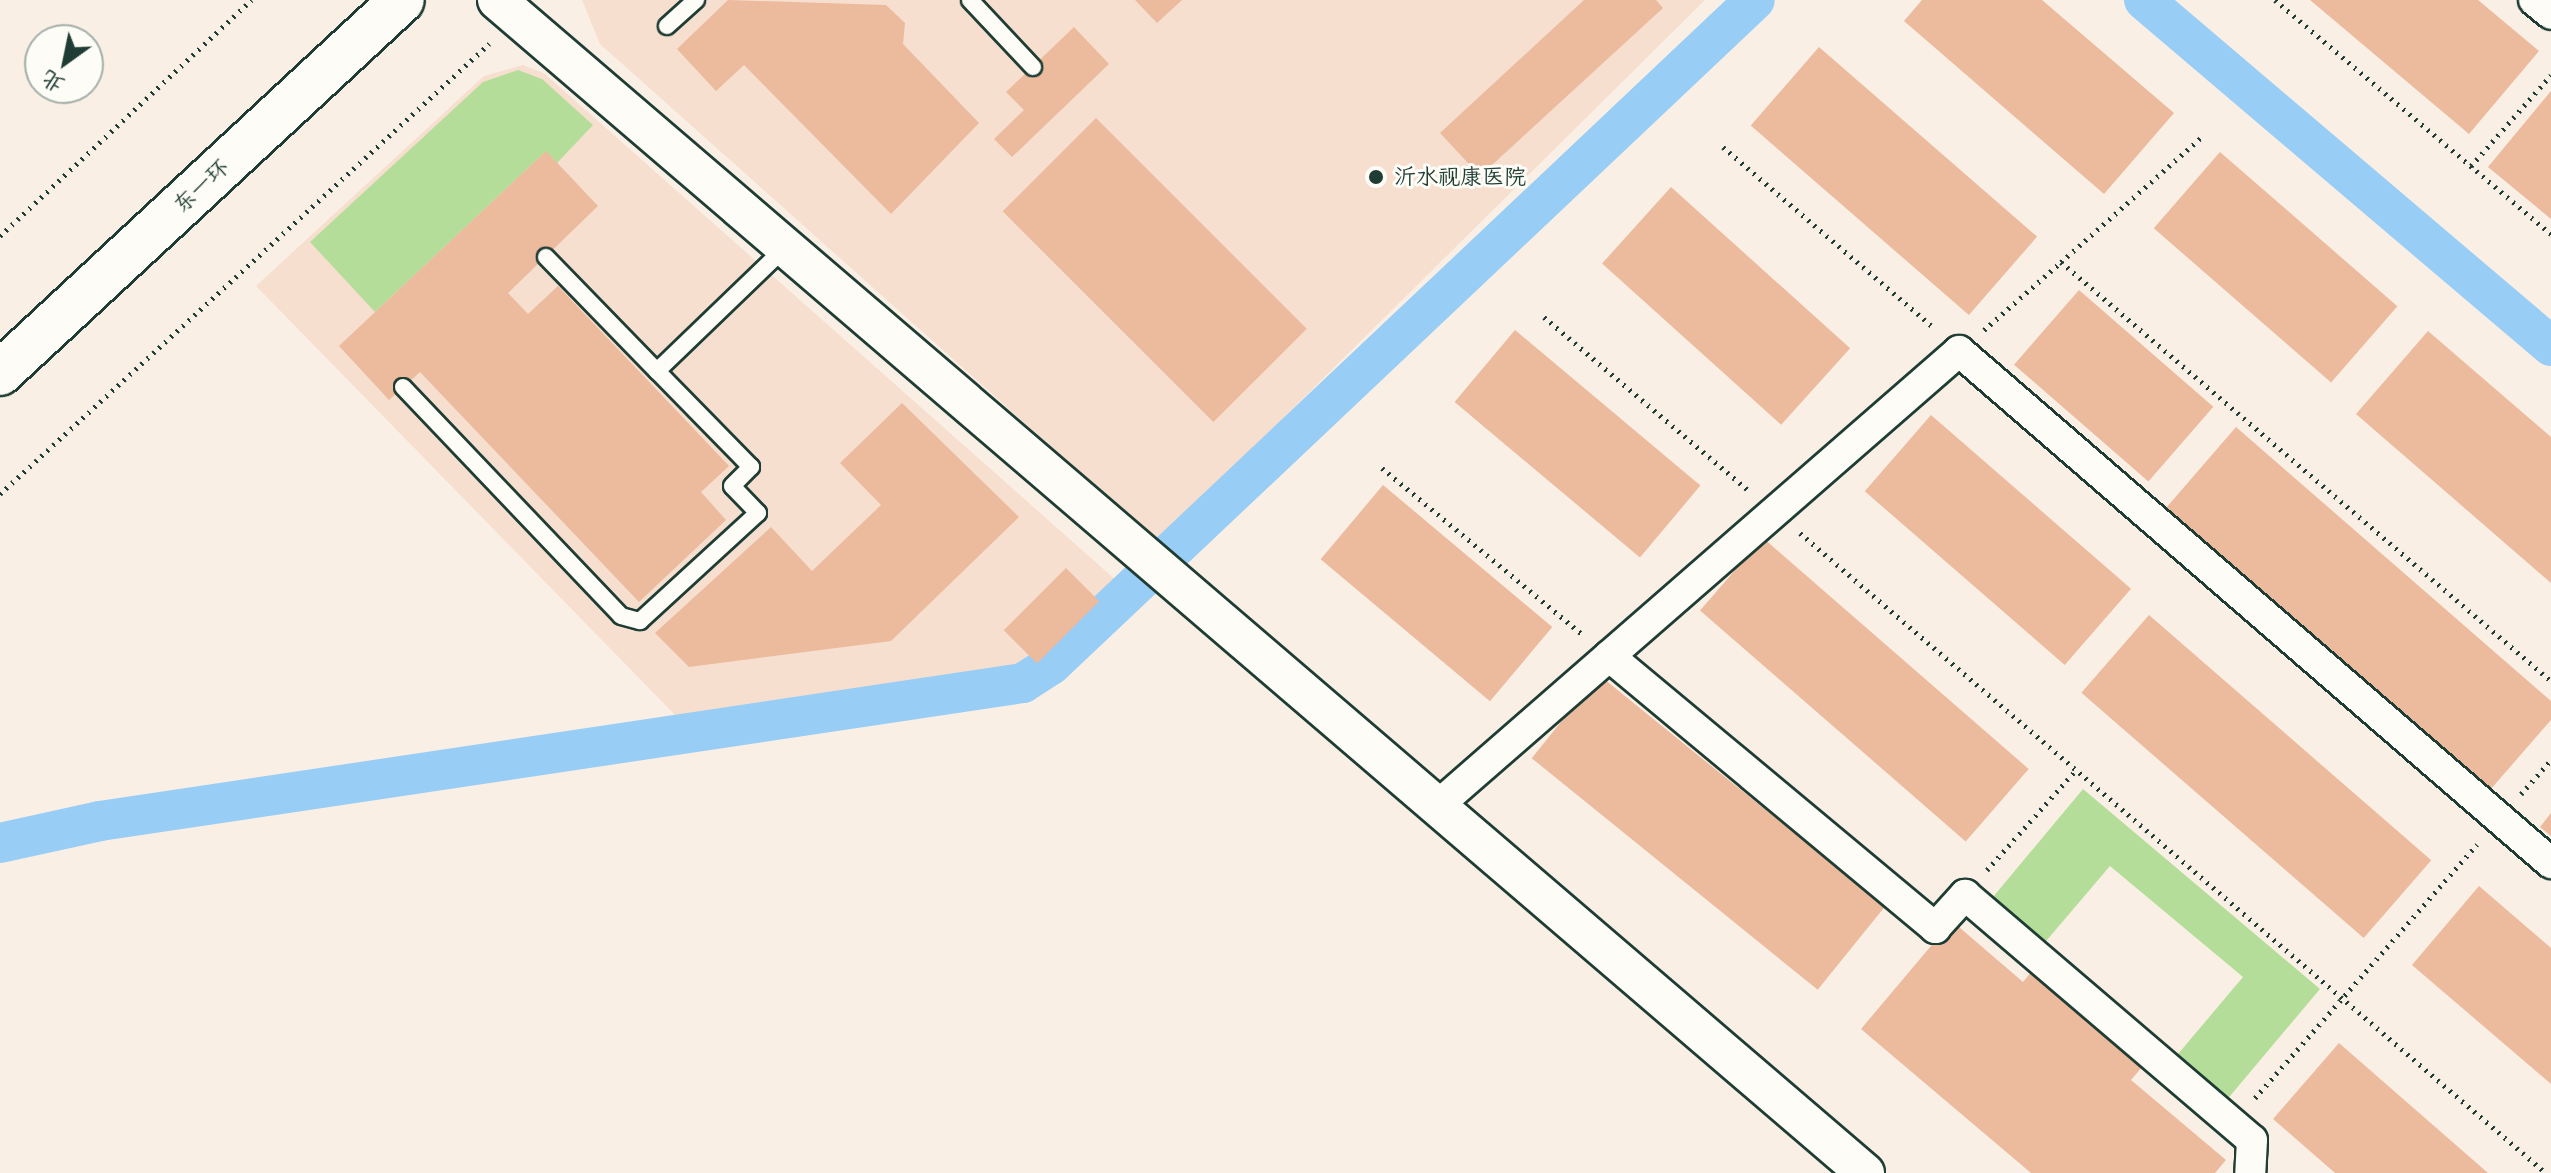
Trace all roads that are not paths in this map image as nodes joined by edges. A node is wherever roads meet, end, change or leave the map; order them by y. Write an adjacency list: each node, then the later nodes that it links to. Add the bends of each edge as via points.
1 (402, 0): 12 (main road, 东一环)
2 (696, 0): 7 (lane)
3 (970, 0): 8 (lane)
4 (2534, 0): 6 (street)
5 (507, 9): 9 (street)
6 (2551, 14)
7 (667, 26)
8 (1033, 67)
9 (785, 248): 11 (lane); 15 (street)
10 (546, 257): 11 (lane)
11 (657, 371): 13 (lane, via 751,467 732,486 758,513 633,623)
12 (0, 373)
13 (403, 387)
14 (1609, 656): 15 (street); 16 (street, via 1959,351); 18 (street, via 1935,928 1965,895 2252,1140)
15 (1436, 807): 17 (street)
16 (2551, 863)
17 (1865, 1173)
18 (2250, 1173)

